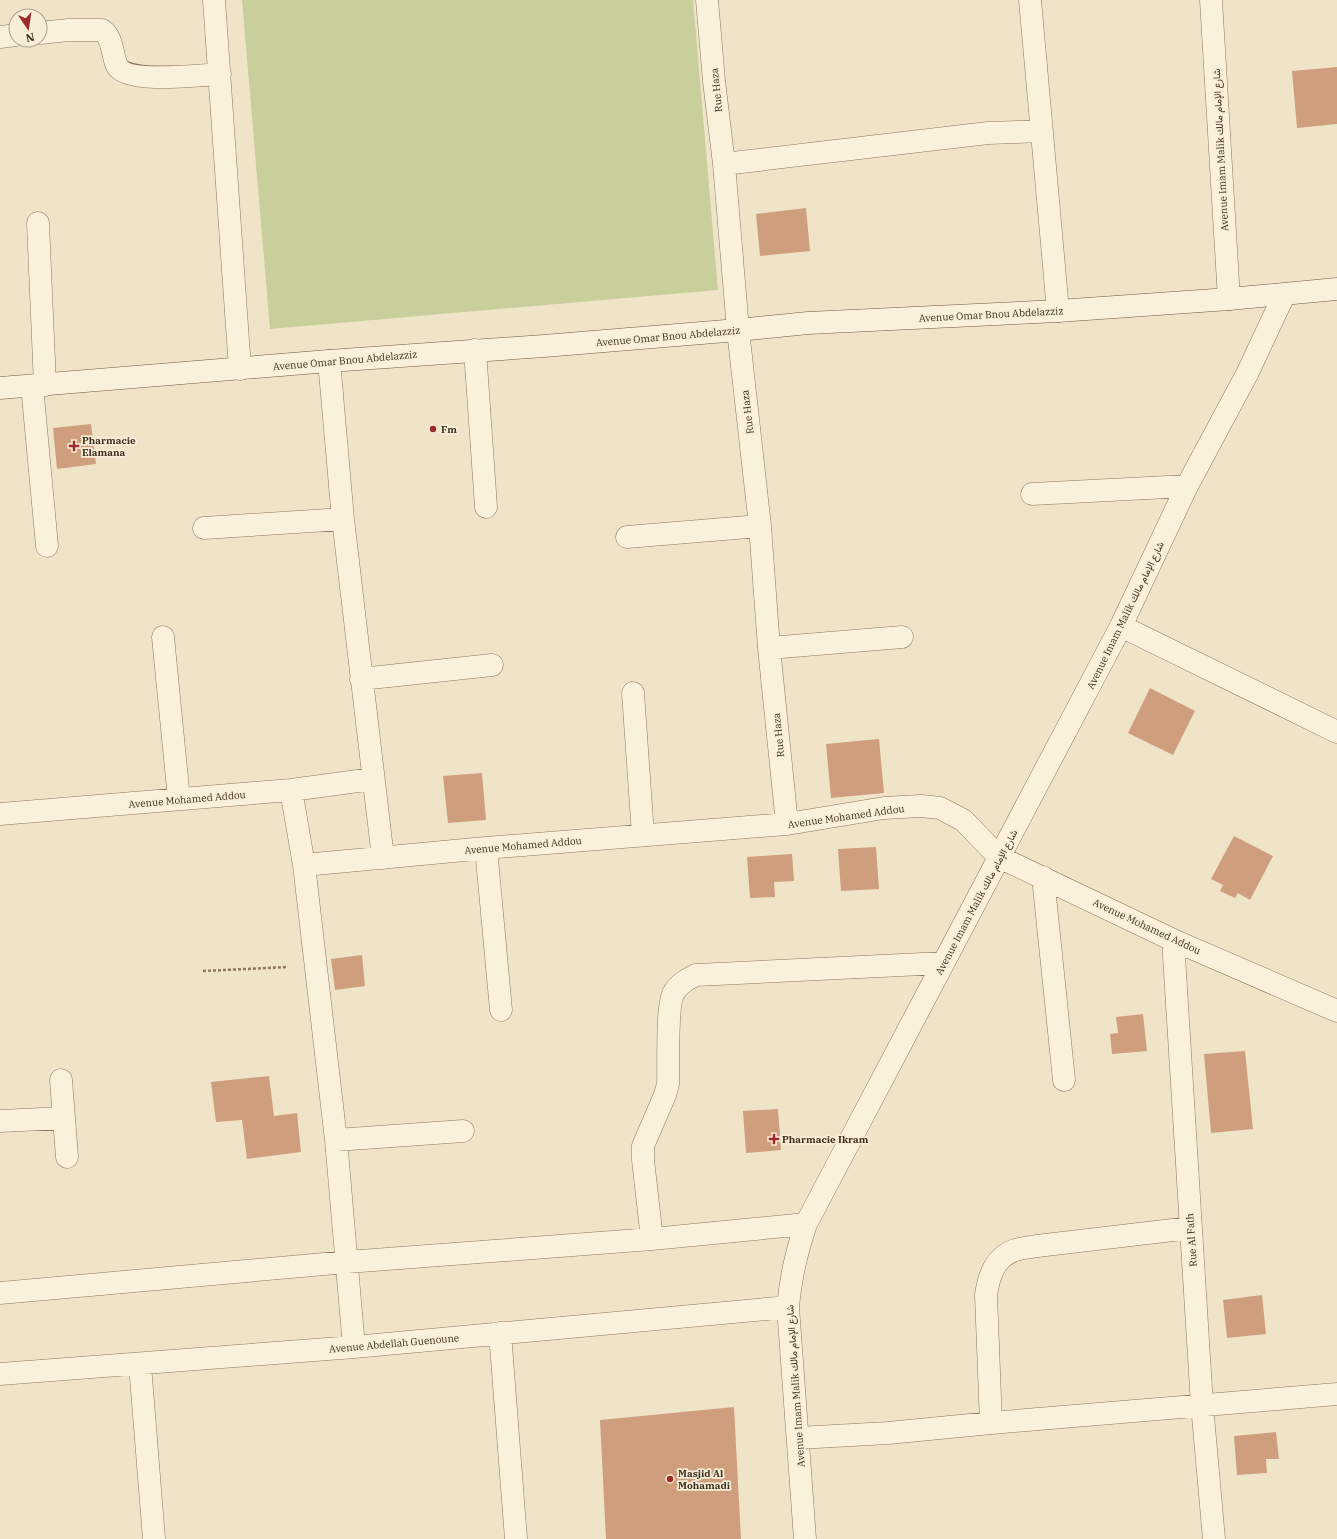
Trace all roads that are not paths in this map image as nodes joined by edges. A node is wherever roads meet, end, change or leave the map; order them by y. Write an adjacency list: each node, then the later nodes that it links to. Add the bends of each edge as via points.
1 (214, 0): 6 (street)
2 (707, 0): 8 (street, Rue Haza)
3 (1030, 0): 7 (street)
4 (1212, 0): 12 (street, Avenue Imam Malik شارع الإمام مالك)
5 (48, 32): 6 (street, via 69,30 106,32 117,66 128,75 157,78)
6 (220, 74): 17 (street)
7 (1042, 131): 8 (street, via 988,133); 13 (street)
8 (724, 164): 14 (street, Rue Haza)
9 (38, 223): 18 (street)
10 (1337, 290): 11 (street, Avenue Omar Bnou Abdelazziz)
11 (1284, 295): 12 (street, Avenue Omar Bnou Abdelazziz); 20 (street, Avenue Imam Malik شارع الإمام مالك, via 1247,374)
12 (1230, 299): 13 (street, Avenue Omar Bnou Abdelazziz)
13 (1058, 310): 14 (street, Avenue Omar Bnou Abdelazziz, via 808,323)
14 (738, 330): 15 (street, Avenue Omar Bnou Abdelazziz); 24 (street, Rue Haza)
15 (475, 350): 16 (street, Avenue Omar Bnou Abdelazziz); 22 (street)
16 (329, 361): 17 (street, Avenue Omar Bnou Abdelazziz); 23 (street)
17 (240, 369): 18 (street, Avenue Omar Bnou Abdelazziz)
18 (38, 386): 19 (street, Avenue Omar Bnou Abdelazziz); 27 (street)
19 (0, 388)
20 (1187, 486): 21 (street); 28 (street, Avenue Imam Malik شارع الإمام مالك)
21 (1032, 494)
22 (486, 507)
23 (343, 519): 25 (street); 33 (street)
24 (760, 526): 26 (street); 31 (street, Rue Haza)
25 (204, 528)
26 (627, 536)
27 (47, 546)
28 (1121, 626): 35 (street); 44 (street, Avenue Imam Malik شارع الإمام مالك)
29 (163, 637): 38 (street)
30 (902, 637): 31 (street)
31 (769, 648): 40 (street, Rue Haza)
32 (492, 665): 33 (street)
33 (361, 680): 36 (street)
34 (633, 693): 41 (street)
35 (1337, 732)
36 (373, 780): 37 (street, Avenue Mohamed Addou); 43 (street)
37 (291, 790): 38 (street, Avenue Mohamed Addou); 45 (street)
38 (179, 800): 39 (street, Avenue Mohamed Addou)
39 (0, 814)
40 (787, 824): 41 (street, Avenue Mohamed Addou); 44 (street, Avenue Mohamed Addou, via 884,808 940,808 963,820)
41 (643, 835): 42 (street, Avenue Mohamed Addou)
42 (486, 848): 43 (street, Avenue Mohamed Addou); 49 (street)
43 (384, 858): 45 (street, Avenue Mohamed Addou)
44 (999, 858): 46 (street, Avenue Mohamed Addou); 48 (street, Avenue Imam Malik شارع الإمام مالك)
45 (304, 865): 56 (street)
46 (1043, 877): 47 (street, Avenue Mohamed Addou); 52 (street)
47 (1173, 940): 50 (street, Avenue Mohamed Addou); 59 (street, Rue Al Fath)
48 (943, 963): 58 (street, Avenue Imam Malik شارع الإمام مالك); 60 (street, via 696,975 683,982 674,992 670,1005 668,1084 643,1146)
49 (501, 1010)
50 (1337, 1011)
51 (61, 1080): 53 (street)
52 (1064, 1080)
53 (64, 1118): 54 (street); 57 (street)
54 (0, 1121)
55 (463, 1131): 56 (street)
56 (336, 1140): 61 (street)
57 (67, 1157)
58 (806, 1224): 60 (street); 63 (street, Avenue Imam Malik شارع الإمام مالك, via 790,1278)
59 (1190, 1228): 69 (street, Rue Al Fath); 70 (street, via 1037,1246 1016,1250 1003,1256 988,1279 986,1295)
60 (652, 1239): 61 (street)
61 (347, 1262): 62 (street); 65 (street)
62 (0, 1293)
63 (788, 1307): 64 (street, Avenue Abdellah Guenoune); 71 (street, Avenue Imam Malik شارع الإمام مالك)
64 (500, 1333): 65 (street, Avenue Abdellah Guenoune); 73 (street)
65 (354, 1347): 66 (street, Avenue Abdellah Guenoune)
66 (140, 1365): 67 (street, Avenue Abdellah Guenoune); 72 (street)
67 (0, 1374)
68 (1337, 1394): 69 (street)
69 (1202, 1405): 70 (street); 75 (street, Rue Al Fath)
70 (991, 1423): 71 (street)
71 (798, 1438): 74 (street, Avenue Imam Malik شارع الإمام مالك)
72 (154, 1539)
73 (516, 1539)
74 (805, 1539)
75 (1214, 1539)

